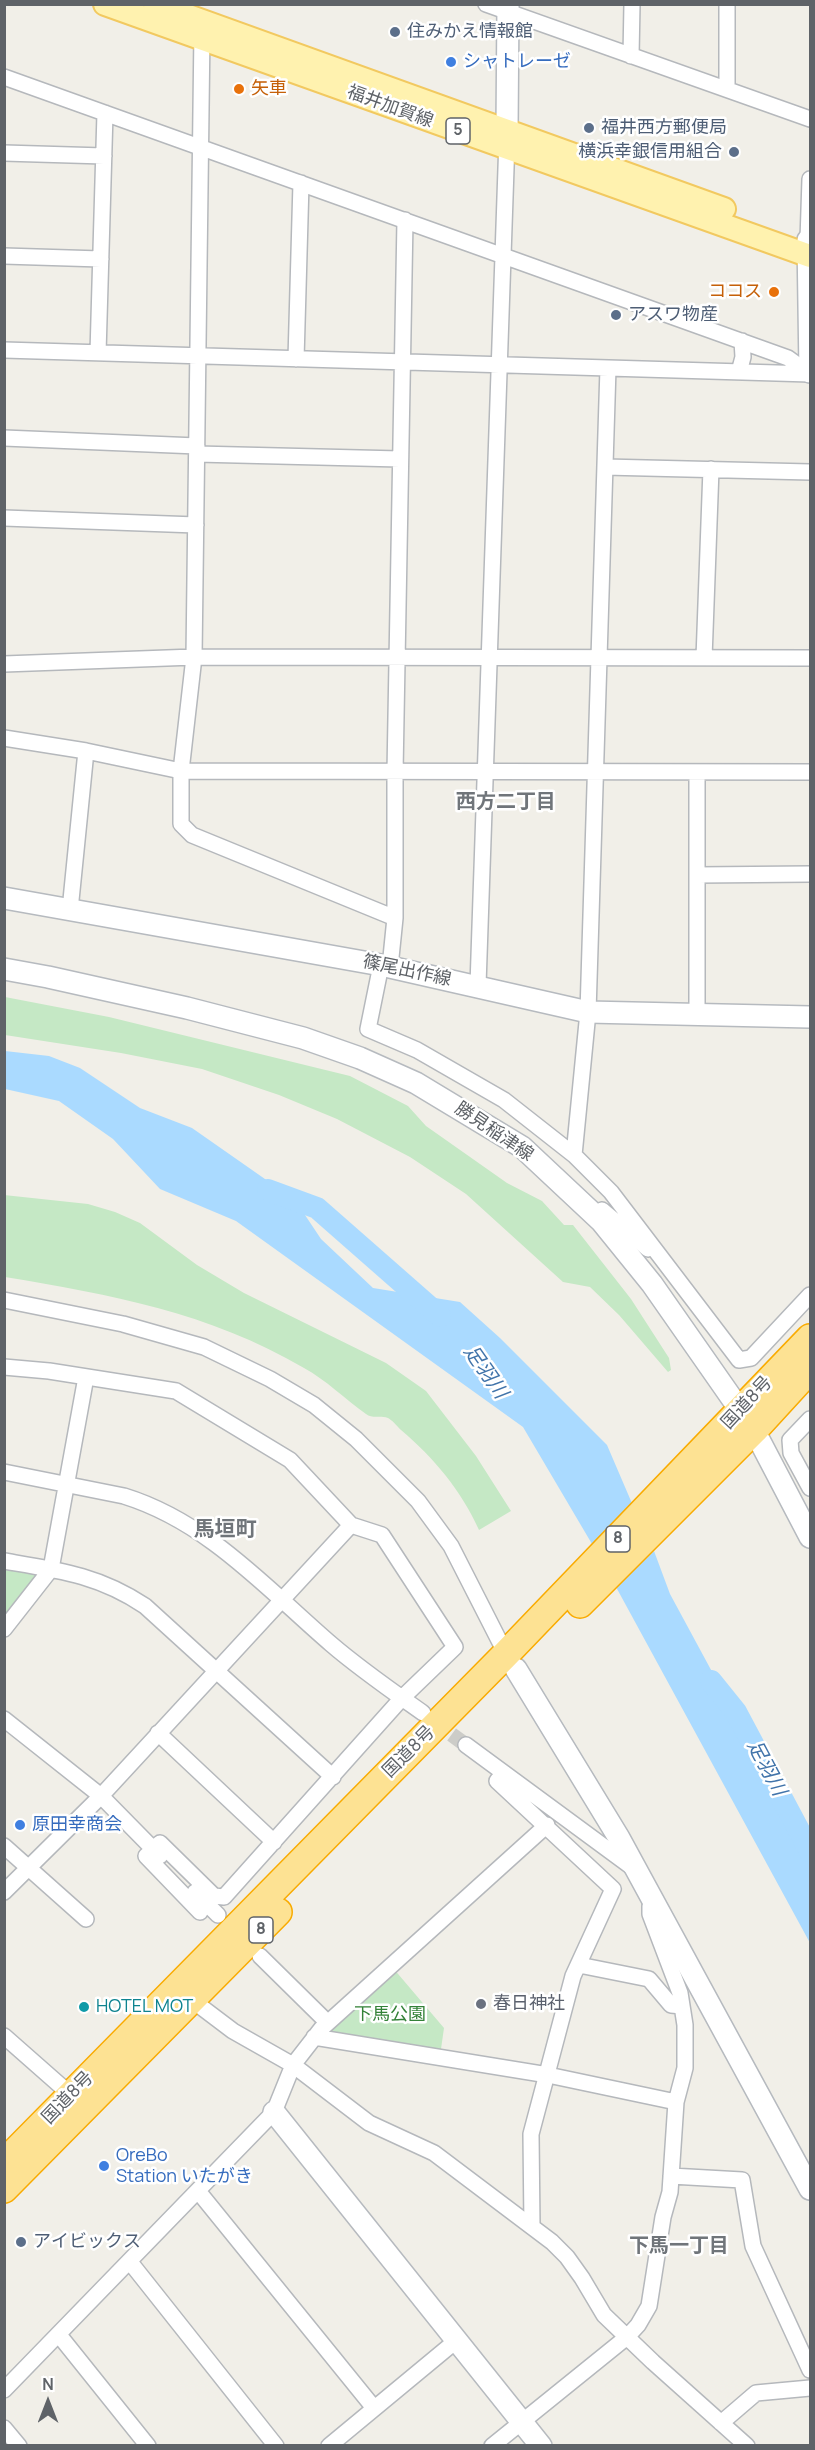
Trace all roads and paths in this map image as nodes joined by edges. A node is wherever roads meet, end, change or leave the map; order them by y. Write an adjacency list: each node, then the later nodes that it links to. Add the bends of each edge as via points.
1 (105, 4): 7 (main road, 福井加賀線 / 5)
2 (155, 4): 7 (main road, 福井加賀線 / 5)
3 (486, 4): 6 (street)
4 (632, 4): 8 (street)
5 (727, 4): 10 (street)
6 (508, 8): 8 (street); 13 (main road)
7 (202, 22): 13 (main road, 福井加賀線 / 5); 14 (street)
8 (631, 56): 10 (street)
9 (4, 77): 11 (street)
10 (727, 89): 12 (street)
11 (105, 113): 14 (street); 16 (street)
12 (810, 119)
13 (507, 139): 20 (main road, 福井加賀線 / 5); 21 (street)
14 (201, 146): 18 (street); 27 (street)
15 (4, 153): 16 (street)
16 (104, 156): 23 (street)
17 (810, 179): 20 (street)
18 (301, 183): 19 (street); 28 (street)
19 (405, 220): 21 (street); 29 (street)
20 (809, 248): 33 (main road)
21 (503, 254): 24 (street); 30 (street)
22 (4, 256): 23 (street)
23 (101, 259): 26 (street)
24 (742, 341): 32 (street); 32 (street, via 788,358 810,374)
25 (4, 350): 26 (street)
26 (98, 353): 27 (street)
27 (198, 356): 28 (street); 35 (street)
28 (296, 359): 29 (street)
29 (402, 362): 30 (street); 36 (street)
30 (499, 365): 31 (street); 44 (street)
31 (608, 369): 32 (street); 37 (street)
32 (740, 372)
33 (810, 372)
34 (4, 438): 35 (street)
35 (197, 450): 36 (street); 41 (street)
36 (400, 459): 43 (street)
37 (605, 467): 38 (street); 45 (street)
38 (711, 469): 39 (street); 46 (street)
39 (810, 472)
40 (4, 518): 41 (street)
41 (196, 525): 42 (street)
42 (194, 657): 43 (street); 48 (street); 51 (street)
43 (397, 658): 44 (street); 52 (street)
44 (489, 658): 45 (street); 53 (street)
45 (599, 658): 46 (street); 54 (street)
46 (704, 658): 47 (street)
47 (810, 658)
48 (4, 664)
49 (4, 738): 50 (street)
50 (86, 751): 51 (street); 60 (street)
51 (181, 771): 52 (street); 61 (street, via 181,824 192,835)
52 (395, 772): 53 (street); 61 (street)
53 (485, 772): 54 (street); 64 (street)
54 (596, 772): 55 (street); 65 (street)
55 (697, 772): 56 (street); 58 (street)
56 (810, 772)
57 (810, 874): 58 (street)
58 (697, 875): 66 (street)
59 (4, 898): 60 (main road, 篠尾出作線)
60 (70, 910): 62 (main road, 篠尾出作線)
61 (395, 918): 62 (street)
62 (385, 966): 64 (main road, 篠尾出作線); 68 (street, via 368,1029 417,1050 504,1100)
63 (4, 969): 69 (main road, 勝見稲津線, via 187,1008 303,1038 357,1057 416,1083 473,1115 522,1147)
64 (478, 986): 65 (main road, 篠尾出作線)
65 (588, 1012): 66 (main road, 篠尾出作線); 68 (street)
66 (697, 1014): 67 (main road, 篠尾出作線)
67 (810, 1017)
68 (574, 1155): 70 (street, via 611,1192)
69 (569, 1190): 70 (street, via 592,1202); 77 (main road, 勝見稲津線, via 601,1221 652,1284)
70 (660, 1257): 72 (street, via 739,1360 751,1358)
71 (4, 1300): 87 (street, via 123,1324 204,1347 314,1405 356,1439 418,1501 451,1546)
72 (810, 1318): 74 (highway, 国道8号 / 8)
73 (4, 1367): 75 (street)
74 (800, 1374): 77 (highway, 国道8号 / 8)
75 (86, 1377): 79 (street); 81 (street, via 176,1391 290,1460)
76 (810, 1419): 80 (street, via 790,1440 791,1453)
77 (741, 1426): 82 (main road, 勝見稲津線); 87 (highway, 国道8号 / 8)
78 (4, 1472): 79 (street)
79 (66, 1485): 84 (street); 85 (street, via 133,1499 179,1519 224,1549)
80 (810, 1488)
81 (351, 1525): 85 (street); 89 (street, via 382,1535 455,1647)
82 (810, 1537)
83 (4, 1561): 84 (street)
84 (51, 1569): 86 (street); 88 (street, via 120,1590 145,1606)
85 (281, 1599): 88 (street); 89 (street)
86 (4, 1629)
87 (511, 1662): 102 (main road); 110 (highway, 国道8号 / 8); 117 (highway, 国道8号 / 8)
88 (216, 1670): 92 (street); 95 (street)
89 (402, 1698): 90 (street); 95 (street)
90 (423, 1713)
91 (4, 1719): 96 (street)
92 (158, 1733): 96 (street); 98 (street)
93 (466, 1745): 94 (street)
94 (504, 1773): 97 (street, via 497,1781); 102 (street)
95 (333, 1777): 98 (street)
96 (101, 1796): 100 (street); 101 (street)
97 (547, 1825): 109 (street, via 613,1889); 112 (street)
98 (274, 1842): 100 (street, via 224,1897 214,1896 160,1843)
99 (4, 1846): 101 (street)
100 (153, 1849): 105 (street, via 146,1856); 106 (street)
101 (29, 1867): 103 (street); 107 (street)
102 (638, 1872): 104 (main road)
103 (4, 1892)
104 (650, 1894): 111 (street, via 650,1914); 123 (main road)
105 (200, 1912)
106 (218, 1915)
107 (86, 1919)
108 (260, 1956): 112 (street)
109 (579, 1965): 111 (street, via 650,1979 671,2005); 116 (street)
110 (192, 2000): 115 (street, via 233,2031); 122 (highway, 国道8号 / 8)
111 (682, 2006): 118 (street, via 685,2068)
112 (327, 2022): 114 (street)
113 (4, 2036): 117 (street)
114 (314, 2037): 115 (street); 116 (street)
115 (293, 2065): 119 (street); 125 (street, via 369,2123 434,2153)
116 (548, 2075): 118 (street); 125 (street, via 531,2134)
117 (71, 2095): 120 (highway, 国道8号 / 8)
118 (676, 2102): 121 (street)
119 (274, 2112): 124 (street); 129 (main road)
120 (4, 2163)
121 (671, 2176): 128 (street, via 650,2306); 130 (street, via 742,2180 753,2246)
122 (4, 2189)
123 (810, 2189)
124 (198, 2190): 126 (street); 133 (street)
125 (532, 2227): 128 (street, via 567,2257 604,2315)
126 (130, 2262): 127 (street); 139 (street)
127 (59, 2335): 132 (street); 138 (street)
128 (627, 2337): 134 (street); 135 (street)
129 (457, 2340): 133 (street); 134 (main road)
130 (810, 2370)
131 (810, 2388): 135 (street, via 756,2393)
132 (4, 2390)
133 (374, 2408): 140 (street)
134 (522, 2422): 141 (street); 142 (main road)
135 (721, 2423): 143 (street)
136 (4, 2427): 137 (street)
137 (19, 2445)
138 (148, 2445)
139 (276, 2445)
140 (329, 2445)
141 (492, 2445)
142 (541, 2445)
143 (747, 2445)

